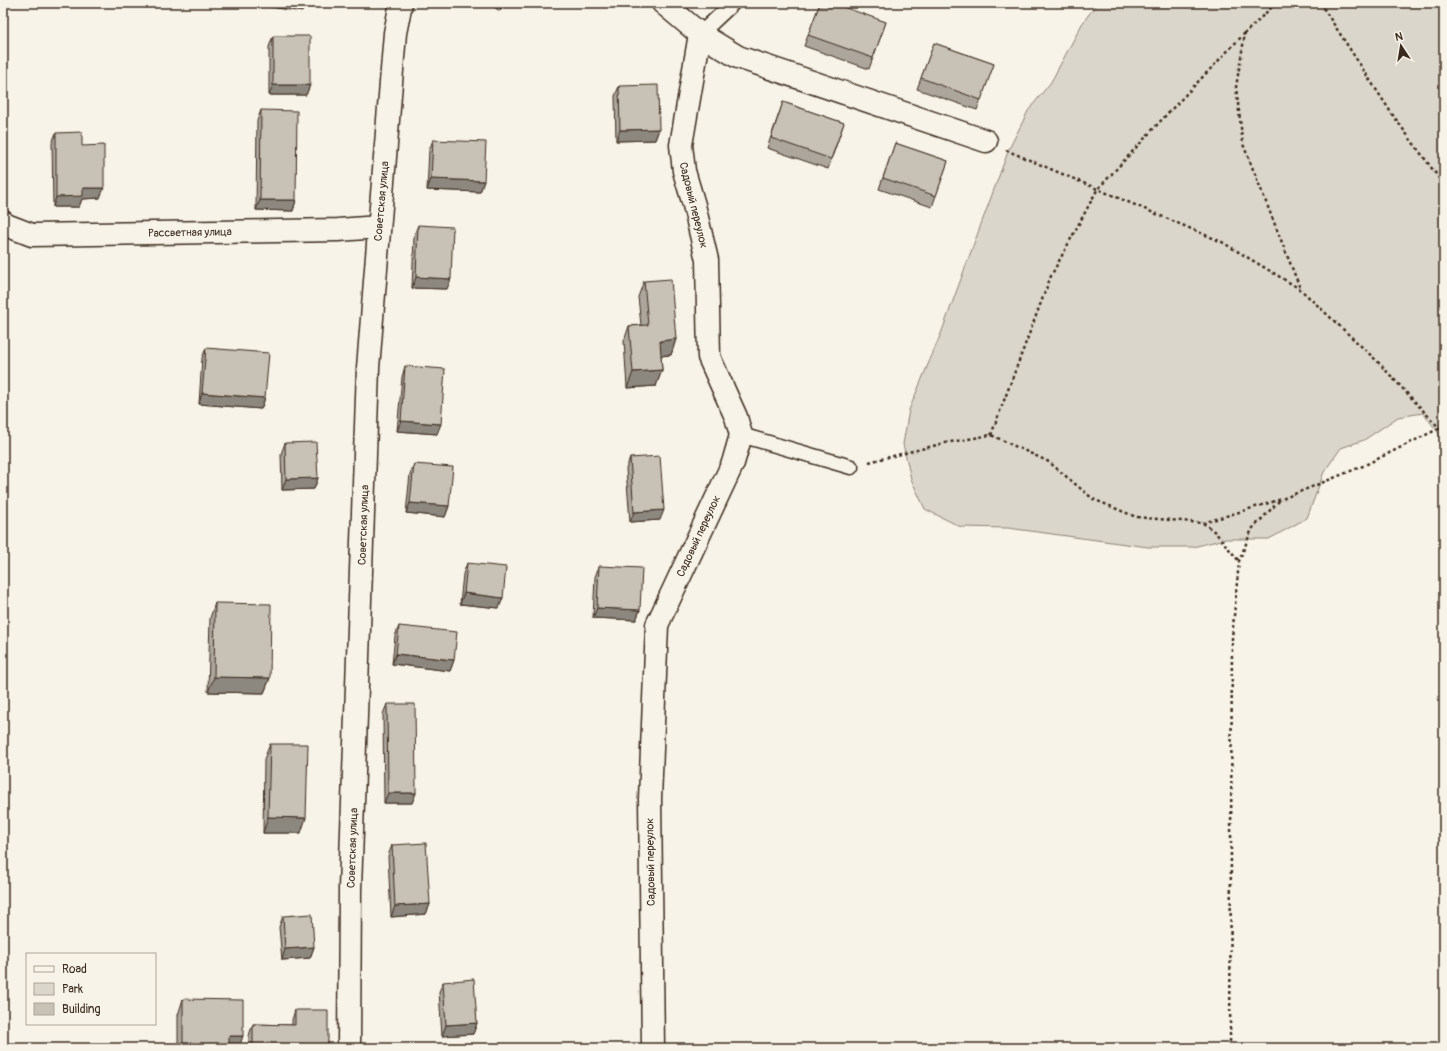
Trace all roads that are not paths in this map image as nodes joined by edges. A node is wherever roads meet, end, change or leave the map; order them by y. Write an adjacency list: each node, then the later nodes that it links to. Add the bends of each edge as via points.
1 (401, 3): 7 (street, Советская улица, via 395,33)
2 (663, 3): 4 (street)
3 (732, 3): 4 (lane)
4 (700, 34): 5 (street, via 738,57); 8 (street, Садовый переулок, via 681,145 684,171 708,260 709,357 736,417)
5 (986, 142)
6 (3, 222): 7 (street, Рассветная улица, via 32,234 338,230)
7 (379, 227): 10 (street, Советская улица, via 367,384 350,889)
8 (741, 435): 9 (lane); 11 (street, Садовый переулок, via 733,463 656,624 650,799)
9 (851, 467)
10 (349, 1048)
11 (653, 1048)

